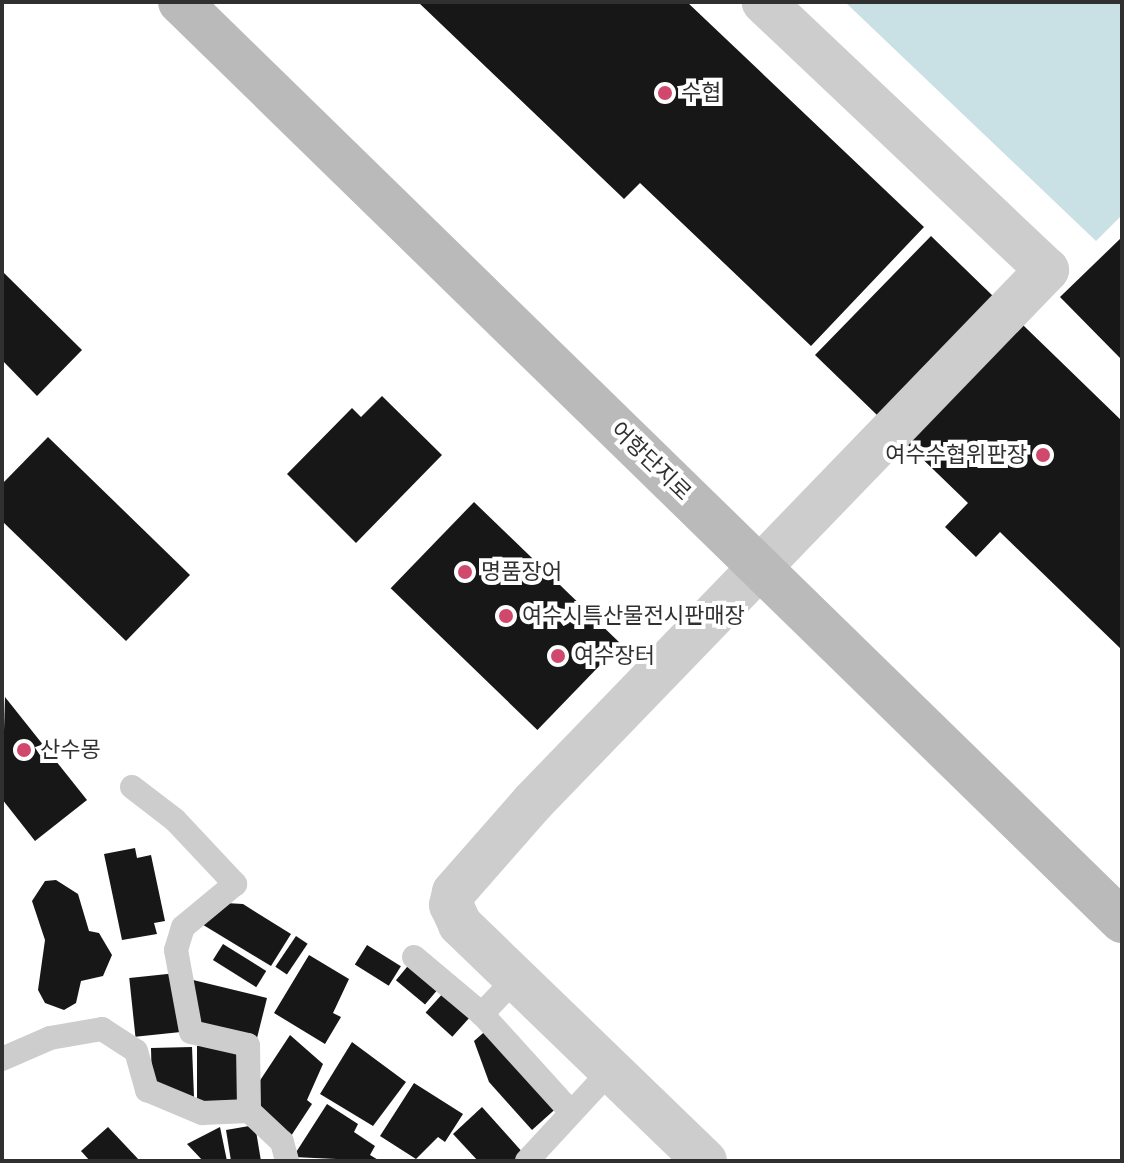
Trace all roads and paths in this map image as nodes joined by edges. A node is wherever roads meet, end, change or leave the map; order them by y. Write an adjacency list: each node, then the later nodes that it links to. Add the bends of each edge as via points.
1 (180, 2): 3 (street, 어항단지로)
2 (764, 2): 3 (street, via 1047,270)
3 (760, 568): 5 (street, 어항단지로); 7 (street, via 456,885 451,905 456,918)
4 (132, 787): 12 (lane, via 175,820 235,884 183,927 176,950 191,1032 248,1045)
5 (1122, 921)
6 (414, 957): 8 (lane)
7 (516, 978): 8 (lane); 10 (street)
8 (482, 1014): 11 (lane)
9 (2, 1059): 12 (lane, via 50,1038 102,1029 136,1051 147,1090 202,1113)
10 (611, 1070): 11 (lane); 15 (street)
11 (569, 1110): 14 (lane)
12 (249, 1111): 13 (lane, via 282,1142)
13 (287, 1161)
14 (527, 1161)
15 (705, 1161)

